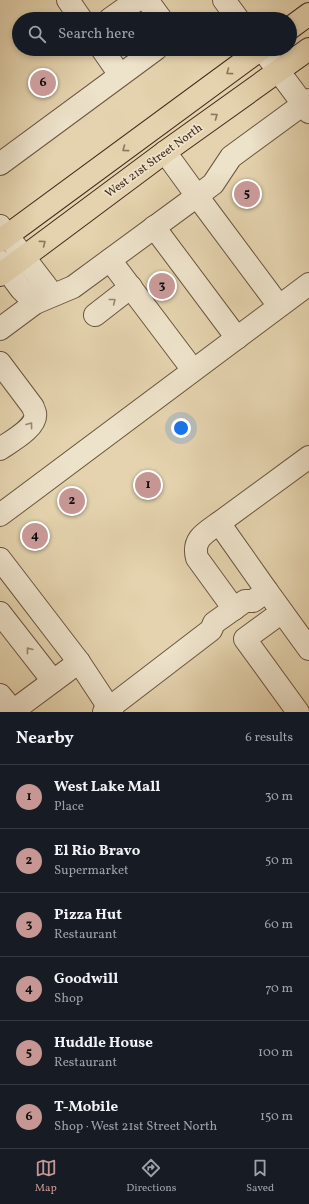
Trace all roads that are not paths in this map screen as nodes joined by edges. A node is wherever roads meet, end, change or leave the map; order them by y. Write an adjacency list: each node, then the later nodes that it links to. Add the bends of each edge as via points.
1 (68, 0): 5 (street)
2 (137, 0): 6 (street)
3 (147, 0): 7 (street)
4 (224, 0): 8 (street)
5 (76, 12)
6 (120, 12)
7 (156, 12)
8 (233, 12)
9 (309, 14): 10 (main road)
10 (297, 23)
11 (309, 49): 16 (main road, West 21st Street North)
12 (107, 56): 17 (street)
13 (146, 56): 17 (street)
14 (252, 56): 23 (main road, one-way to 23)
15 (268, 56): 16 (street)
16 (279, 70): 18 (street); 19 (main road, West 21st Street North, one-way to 16)
17 (120, 75): 20 (street)
18 (307, 105): 21 (street, via 230,157 213,184)
19 (165, 152): 21 (street); 24 (main road, West 21st Street North, one-way to 19)
20 (0, 164)
21 (197, 196): 22 (street); 30 (street)
22 (154, 227): 25 (street); 33 (street)
23 (2, 234): 24 (street)
24 (24, 257): 26 (main road, West 21st Street North); 29 (street)
25 (110, 260): 28 (street); 29 (street, via 73,286)
26 (2, 269): 29 (street, via 21,289)
27 (309, 284): 30 (street)
28 (131, 287): 31 (street, one-way to 28); 35 (street)
29 (44, 299): 32 (street)
30 (279, 306): 33 (street)
31 (95, 315)
32 (0, 329)
33 (237, 338): 35 (street)
34 (0, 363): 36 (street, one-way to 34, via 29,428 34,422 35,414)
35 (193, 370): 38 (street)
36 (0, 449)
37 (309, 457): 39 (street)
38 (2, 510)
39 (218, 523): 41 (street); 41 (street, via 200,537 195,551 197,558)
40 (0, 559): 45 (street)
41 (251, 600): 42 (street); 48 (street, via 250,608 244,613 218,631 212,630)
42 (282, 612): 44 (street); 49 (street, via 245,639)
43 (0, 613): 46 (street, one-way to 43)
44 (309, 649)
45 (79, 662): 46 (street); 48 (street)
46 (53, 681): 47 (street, via 17,708 10,708)
47 (0, 695)
48 (109, 711)
49 (298, 712)

